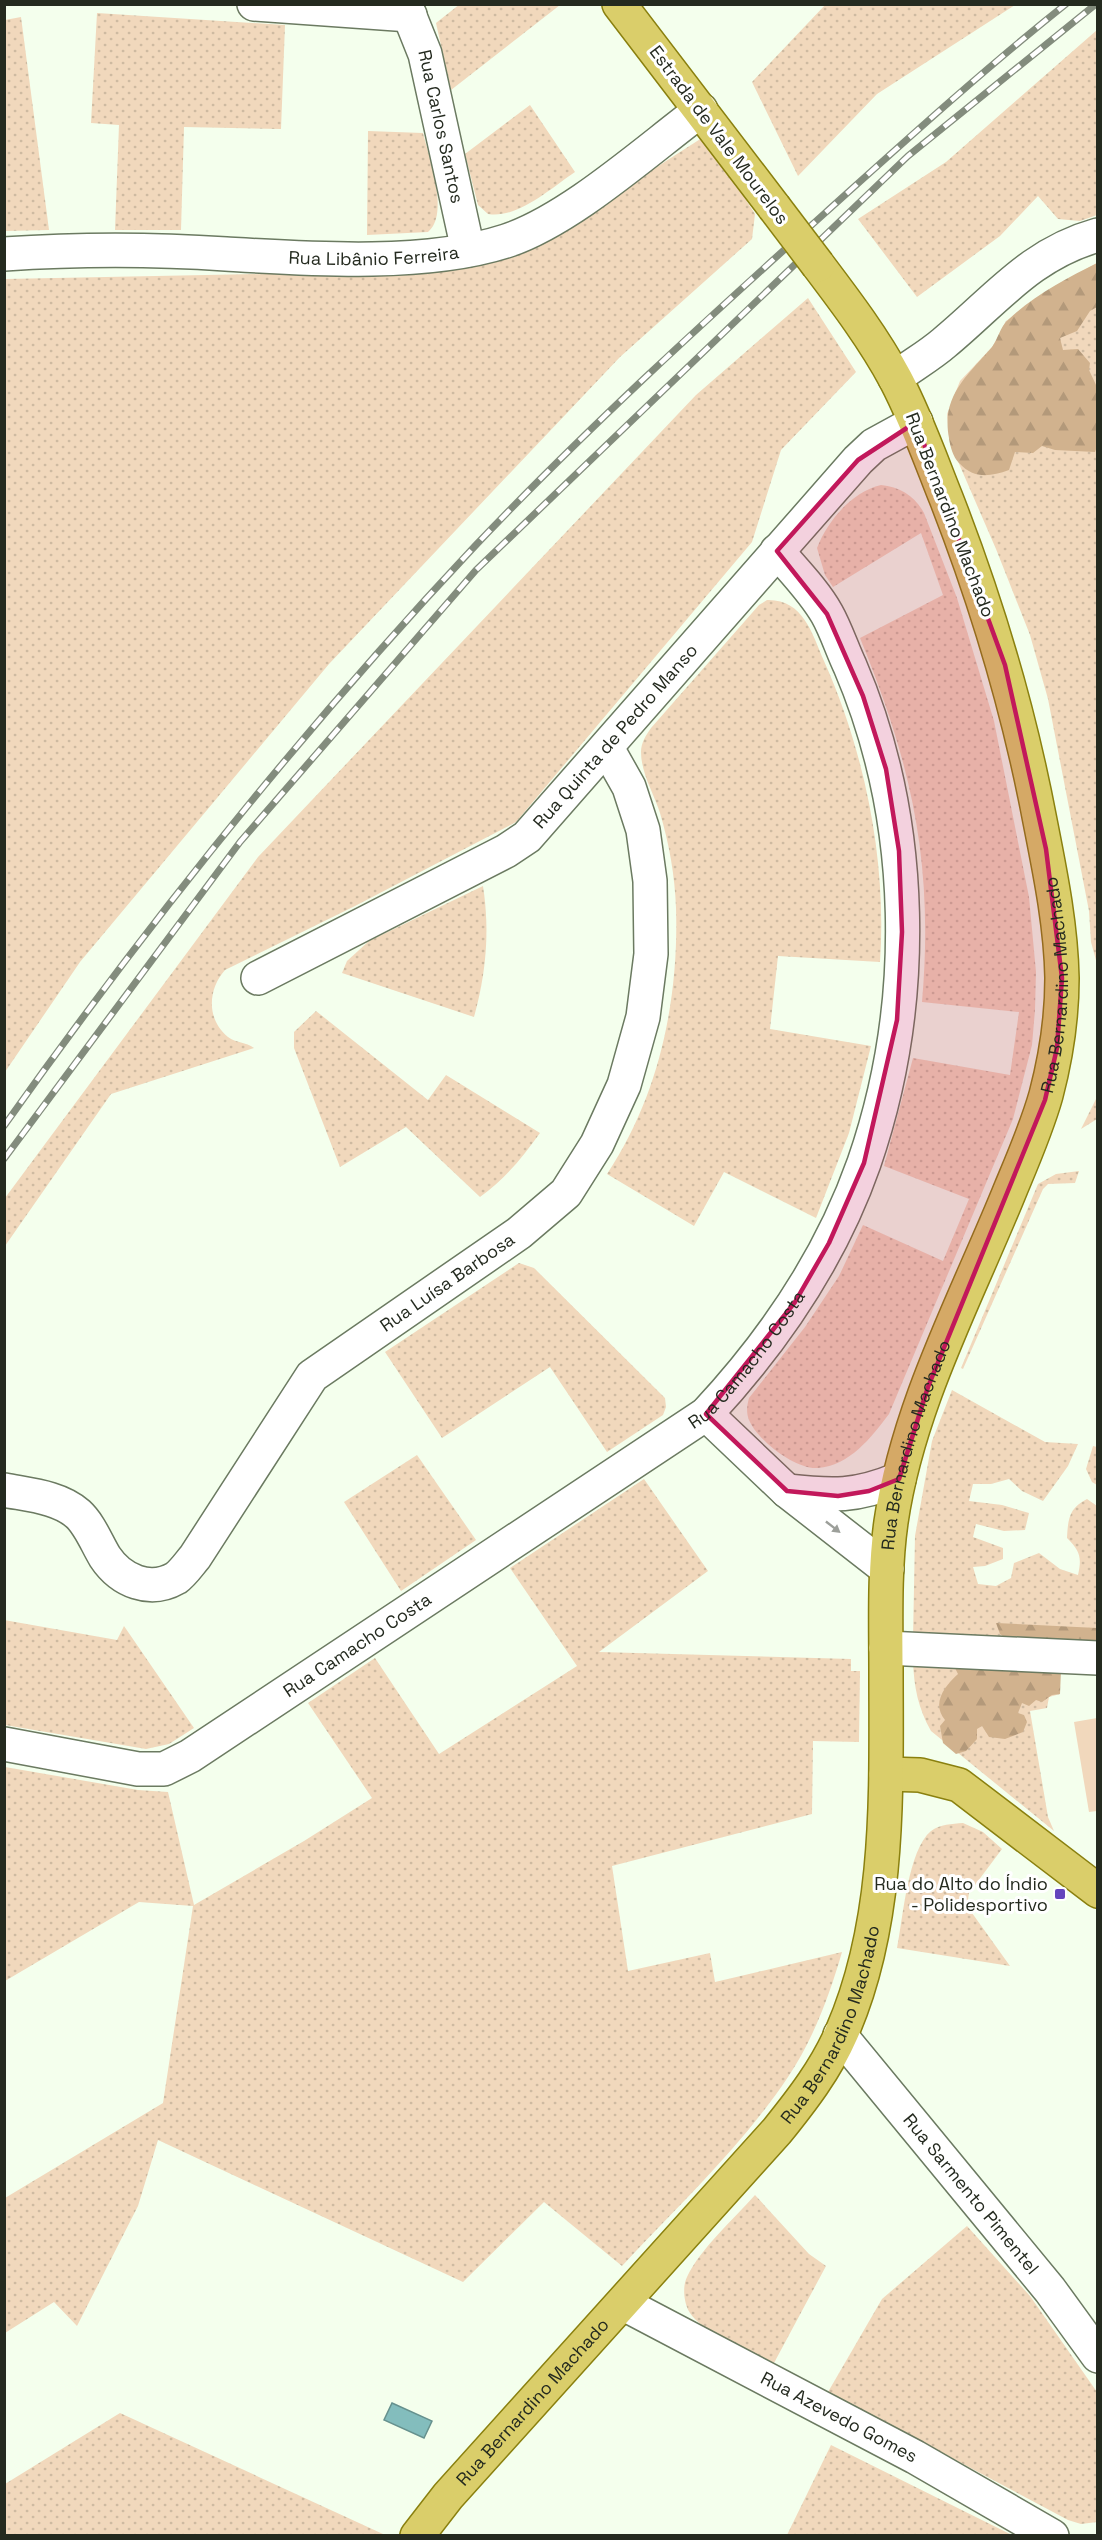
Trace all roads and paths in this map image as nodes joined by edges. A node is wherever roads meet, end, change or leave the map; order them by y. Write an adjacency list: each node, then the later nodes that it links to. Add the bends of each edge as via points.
1 (254, 4): 3 (street)
2 (620, 4): 4 (main road, Estrada de Vale Mourelos)
3 (407, 10): 6 (street, Rua Carlos Santos, via 425,54)
4 (701, 110): 6 (street, Rua Libânio Ferreira, via 543,224 506,240); 8 (main road, Estrada de Vale Mourelos, bridge)
5 (1098, 235): 9 (street, via 1076,241 1030,266 942,345)
6 (468, 249): 7 (street, Rua Libânio Ferreira, via 417,256 314,258 166,251)
7 (4, 254)
8 (818, 265): 9 (main road, Rua Bernardino Machado, via 864,327)
9 (895, 378): 10 (main road, Rua Bernardino Machado)
10 (916, 422): 11 (street, Rua Quinta de Pedro Manso, via 874,445); 15 (main road, Rua Bernardino Machado, via 972,565 1005,665 1048,860 1062,978 1057,1048 1045,1100 928,1387)
11 (777, 551): 12 (street, Rua Quinta de Pedro Manso); 14 (street, Rua Camacho Costa, via 827,614 863,696 886,769 899,851 902,932 897,1020 884,1091 864,1163 829,1243 795,1302)
12 (607, 748): 13 (street, Rua Quinta de Pedro Manso, via 546,819 520,842); 16 (street, Rua Luísa Barbosa, via 629,787 643,830 650,881 651,954 643,1017 624,1085 597,1144 566,1193 519,1233 312,1376 195,1557 178,1577 159,1585 140,1585 107,1560 80,1516 64,1504)
13 (258, 978)
14 (706, 1414): 17 (street); 21 (street, Rua Camacho Costa, via 190,1756 164,1769 138,1769)
15 (899, 1479): 17 (street, via 869,1491 838,1496); 18 (main road, Rua Bernardino Machado)
16 (4, 1490)
17 (787, 1491): 18 (street, one-way to 18)
18 (887, 1569): 19 (main road, Rua Bernardino Machado)
19 (886, 1648): 20 (street); 22 (main road, Rua Bernardino Machado)
20 (1098, 1658)
21 (4, 1744)
22 (886, 1774): 23 (main road, via 920,1774 959,1785); 24 (main road, Rua Bernardino Machado, via 880,1871 870,1941 856,1995)
23 (1098, 1891)
24 (840, 2035): 25 (main road, Rua Bernardino Machado, via 814,2083 777,2131); 26 (street, Rua Sarmento Pimentel, via 1050,2290)
25 (624, 2304): 27 (main road, Rua Bernardino Machado); 28 (street, Rua Azevedo Gomes, via 915,2457)
26 (1098, 2356)
27 (417, 2535)
28 (1052, 2535)

